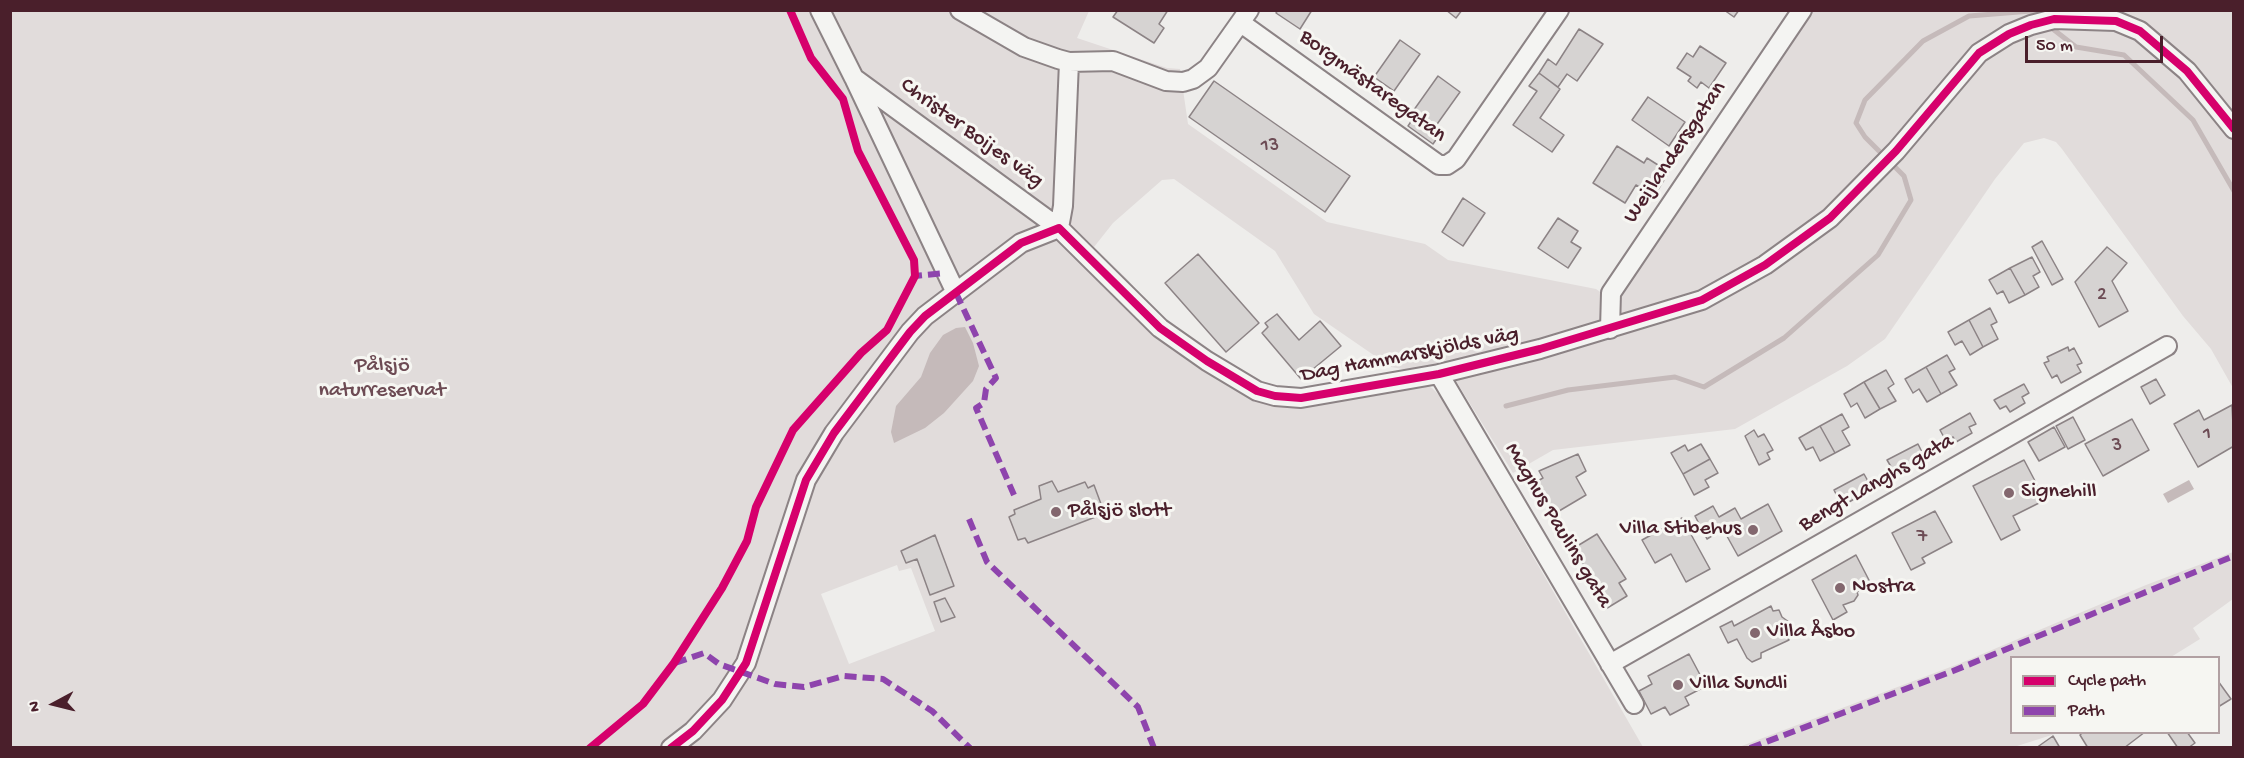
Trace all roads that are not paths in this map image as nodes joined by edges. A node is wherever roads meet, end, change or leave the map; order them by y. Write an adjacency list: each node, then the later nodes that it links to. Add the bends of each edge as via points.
1 (820, 10): 7 (street, Christer Boijes väg)
2 (960, 10): 6 (street, via 1024,47)
3 (1559, 10): 5 (street, Borgmästaregatan, via 1456,159 1447,165 1439,165)
4 (1802, 10): 11 (street, Weijlandersgatan, via 1611,292)
5 (1245, 17): 6 (street, via 1208,68 1183,82 1166,81 1113,61)
6 (1070, 62): 9 (street)
7 (854, 78): 9 (street, Christer Boijes väg); 10 (street, Christer Boijes väg)
8 (2234, 129): 11 (street, Dag Hammarskjölds väg, via 2187,71 2140,31 2116,21 2054,19 2031,26 2009,34 1979,53 1872,177 1830,218 1765,265 1702,300)
9 (1059, 228): 10 (street, via 1021,243); 13 (street, Dag Hammarskjölds väg, via 1160,328 1257,391 1301,398)
10 (956, 292): 16 (street, via 910,332 834,433 806,480 746,663 722,700 693,731)
11 (1610, 328): 13 (street, Dag Hammarskjölds väg)
12 (2167, 346): 14 (street, Bengt Langhs gata)
13 (1438, 374): 14 (street, Magnus Paulins gata)
14 (1611, 664): 15 (street, Magnus Paulins gata)
15 (1634, 704)
16 (671, 747)

